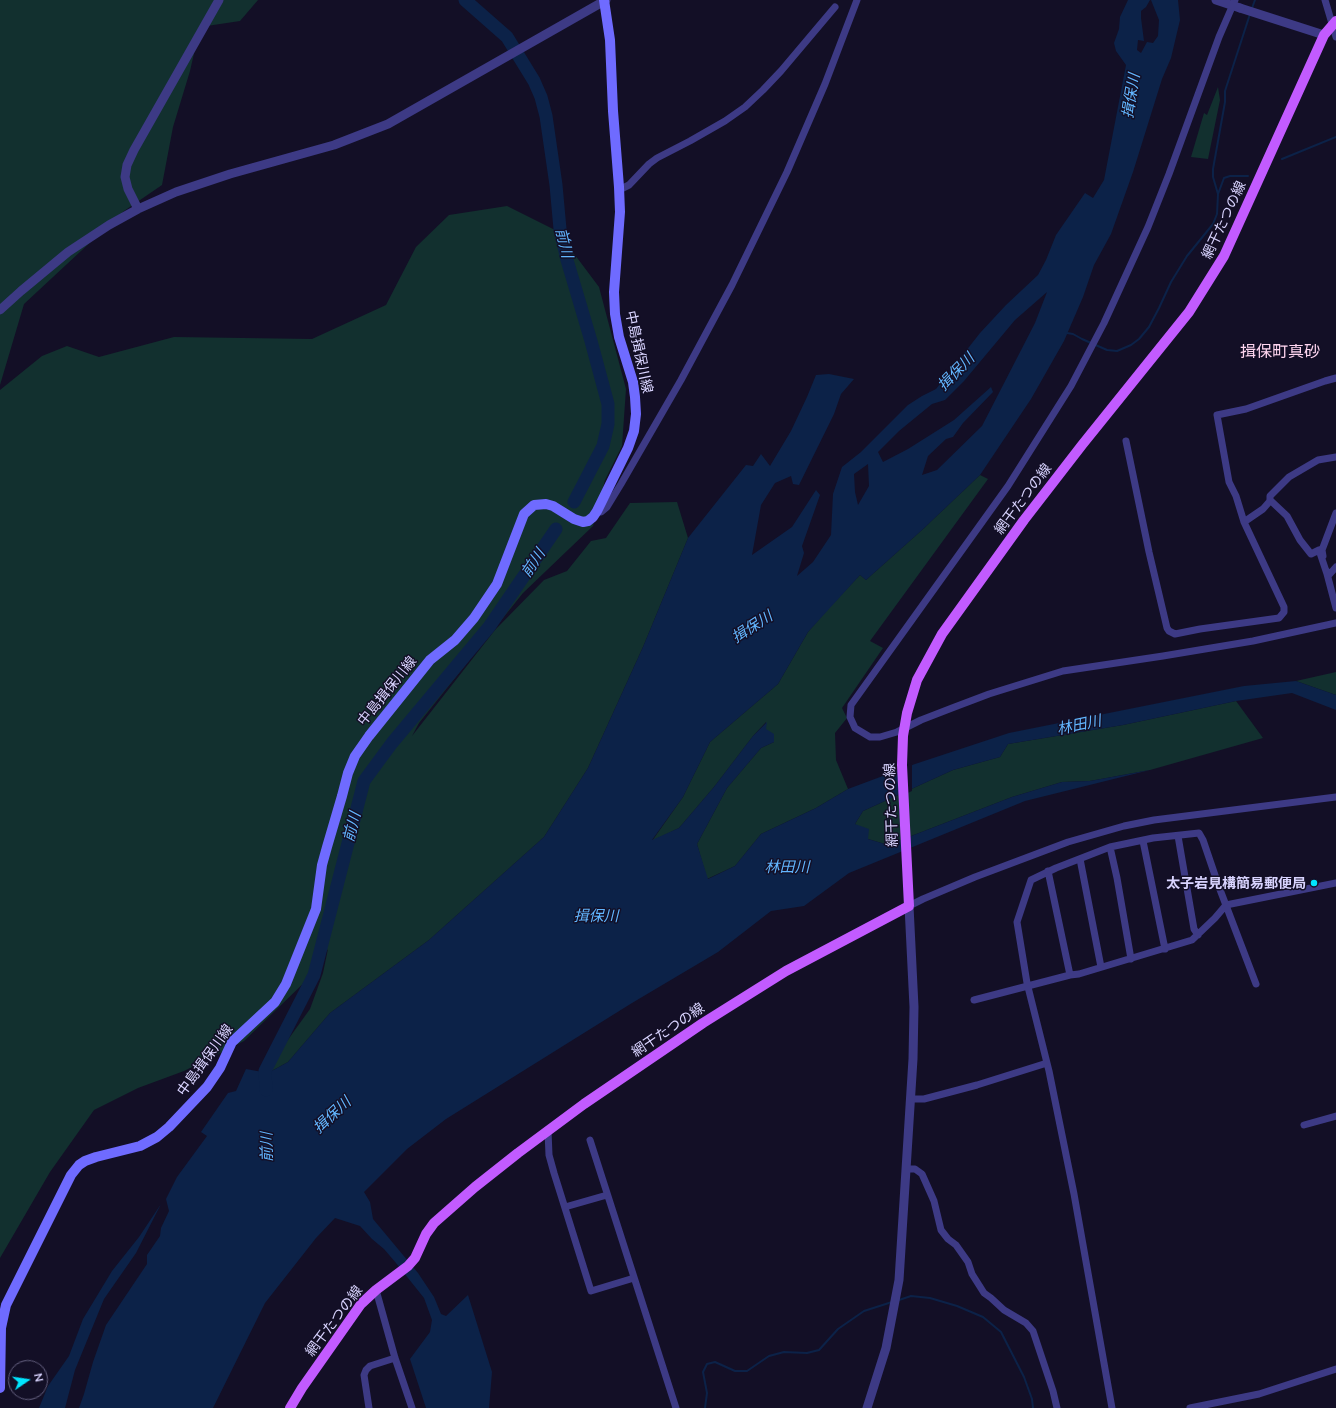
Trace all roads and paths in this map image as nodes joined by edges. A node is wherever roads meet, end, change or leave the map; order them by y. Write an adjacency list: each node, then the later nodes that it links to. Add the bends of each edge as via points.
1 (219, 0): 12 (street, via 127,165 125,177)
2 (605, 0): 11 (main road, 中島揖保川線); 12 (street, via 388,124 334,145 223,176 176,192)
3 (858, 0): 18 (street, via 787,172 732,285 621,484 607,507 601,512)
4 (1216, 0): 6 (street, bridge)
5 (1325, 0): 8 (street)
6 (1238, 4): 9 (street); 25 (street, via 1219,37 1148,226 1107,316 1071,386 1008,486 850,705 850,717 855,728 870,737)
7 (835, 7): 11 (street, via 745,107 657,158 623,188)
8 (1334, 23): 9 (main road, 網干たつの線); 10 (street)
9 (1324, 35): 25 (main road, 網干たつの線, via 1224,256 1189,312 1048,489 942,634 917,680)
10 (1336, 37)
11 (619, 187): 18 (main road, 中島揖保川線, via 615,314 619,337 633,382 636,414 628,448)
12 (138, 209): 13 (street, via 68,252)
13 (0, 310)
14 (1336, 378): 20 (street, via 1246,410 1217,415 1229,482)
15 (1126, 441): 20 (street, via 1149,552 1169,631 1175,634 1183,633 1282,616 1284,607)
16 (1336, 457): 17 (street, via 1318,460 1299,470 1270,496)
17 (1270, 500): 20 (street, via 1263,509); 22 (street, via 1287,516 1311,554 1319,550)
18 (597, 511): 56 (main road, 中島揖保川線, via 588,521 583,522 546,504 534,505 524,514 499,579 479,612 455,640 430,660 355,756 326,847 316,909 286,984 275,1002 232,1042 220,1068 207,1086 169,1127 140,1146 85,1161 71,1174 6,1304 1,1328)
19 (1336, 513): 22 (street, via 1322,550)
20 (1244, 522)
21 (1336, 567): 22 (street)
22 (1327, 575): 23 (street)
23 (1336, 608)
24 (1336, 623): 25 (street, via 1253,641 1063,671 952,708 921,720)
25 (904, 732): 33 (main road, 網干たつの線, via 903,789)
26 (1336, 797): 33 (street, via 1124,826 1068,842)
27 (1178, 836): 28 (street); 34 (street, via 1199,833); 35 (street, via 1194,929)
28 (1143, 840): 29 (street); 36 (street)
29 (1110, 847): 30 (street); 37 (street)
30 (1080, 859): 31 (street); 38 (street)
31 (1048, 872): 39 (street); 41 (street, via 1031,880 1017,922)
32 (1336, 883): 34 (street)
33 (910, 903): 44 (street, via 914,1007); 47 (main road, 網干たつの線, via 786,971 709,1019 625,1075)
34 (1226, 905): 35 (street); 40 (street)
35 (1198, 935): 36 (street, via 1192,940)
36 (1165, 949): 37 (street)
37 (1131, 959): 38 (street)
38 (1101, 967): 39 (street)
39 (1070, 975): 41 (street)
40 (1256, 984)
41 (1029, 986): 42 (street); 43 (street)
42 (974, 1000)
43 (1047, 1063): 44 (street, via 924,1099); 63 (street, via 1074,1194)
44 (911, 1098): 49 (street)
45 (1336, 1116): 46 (street)
46 (1304, 1125)
47 (548, 1132): 51 (street, via 549,1155); 53 (main road, 網干たつの線, via 518,1153 434,1222 415,1258)
48 (590, 1140): 50 (street)
49 (907, 1169): 61 (street, via 899,1282 886,1348); 62 (street, via 922,1174 934,1201 941,1230 968,1262 984,1293 1004,1310 1026,1323 1033,1331)
50 (607, 1195): 51 (street); 52 (street)
51 (565, 1207): 52 (street, via 592,1290)
52 (634, 1278): 60 (street)
53 (376, 1290): 54 (street); 57 (main road, 網干たつの線, via 361,1304)
54 (395, 1358): 58 (street, via 370,1366 366,1370 364,1376); 59 (street)
55 (1336, 1369): 64 (street, via 1259,1394)
56 (0, 1388)
57 (290, 1408)
58 (369, 1408)
59 (412, 1408)
60 (676, 1408)
61 (867, 1408)
62 (1057, 1408)
63 (1112, 1408)
64 (1190, 1408)

